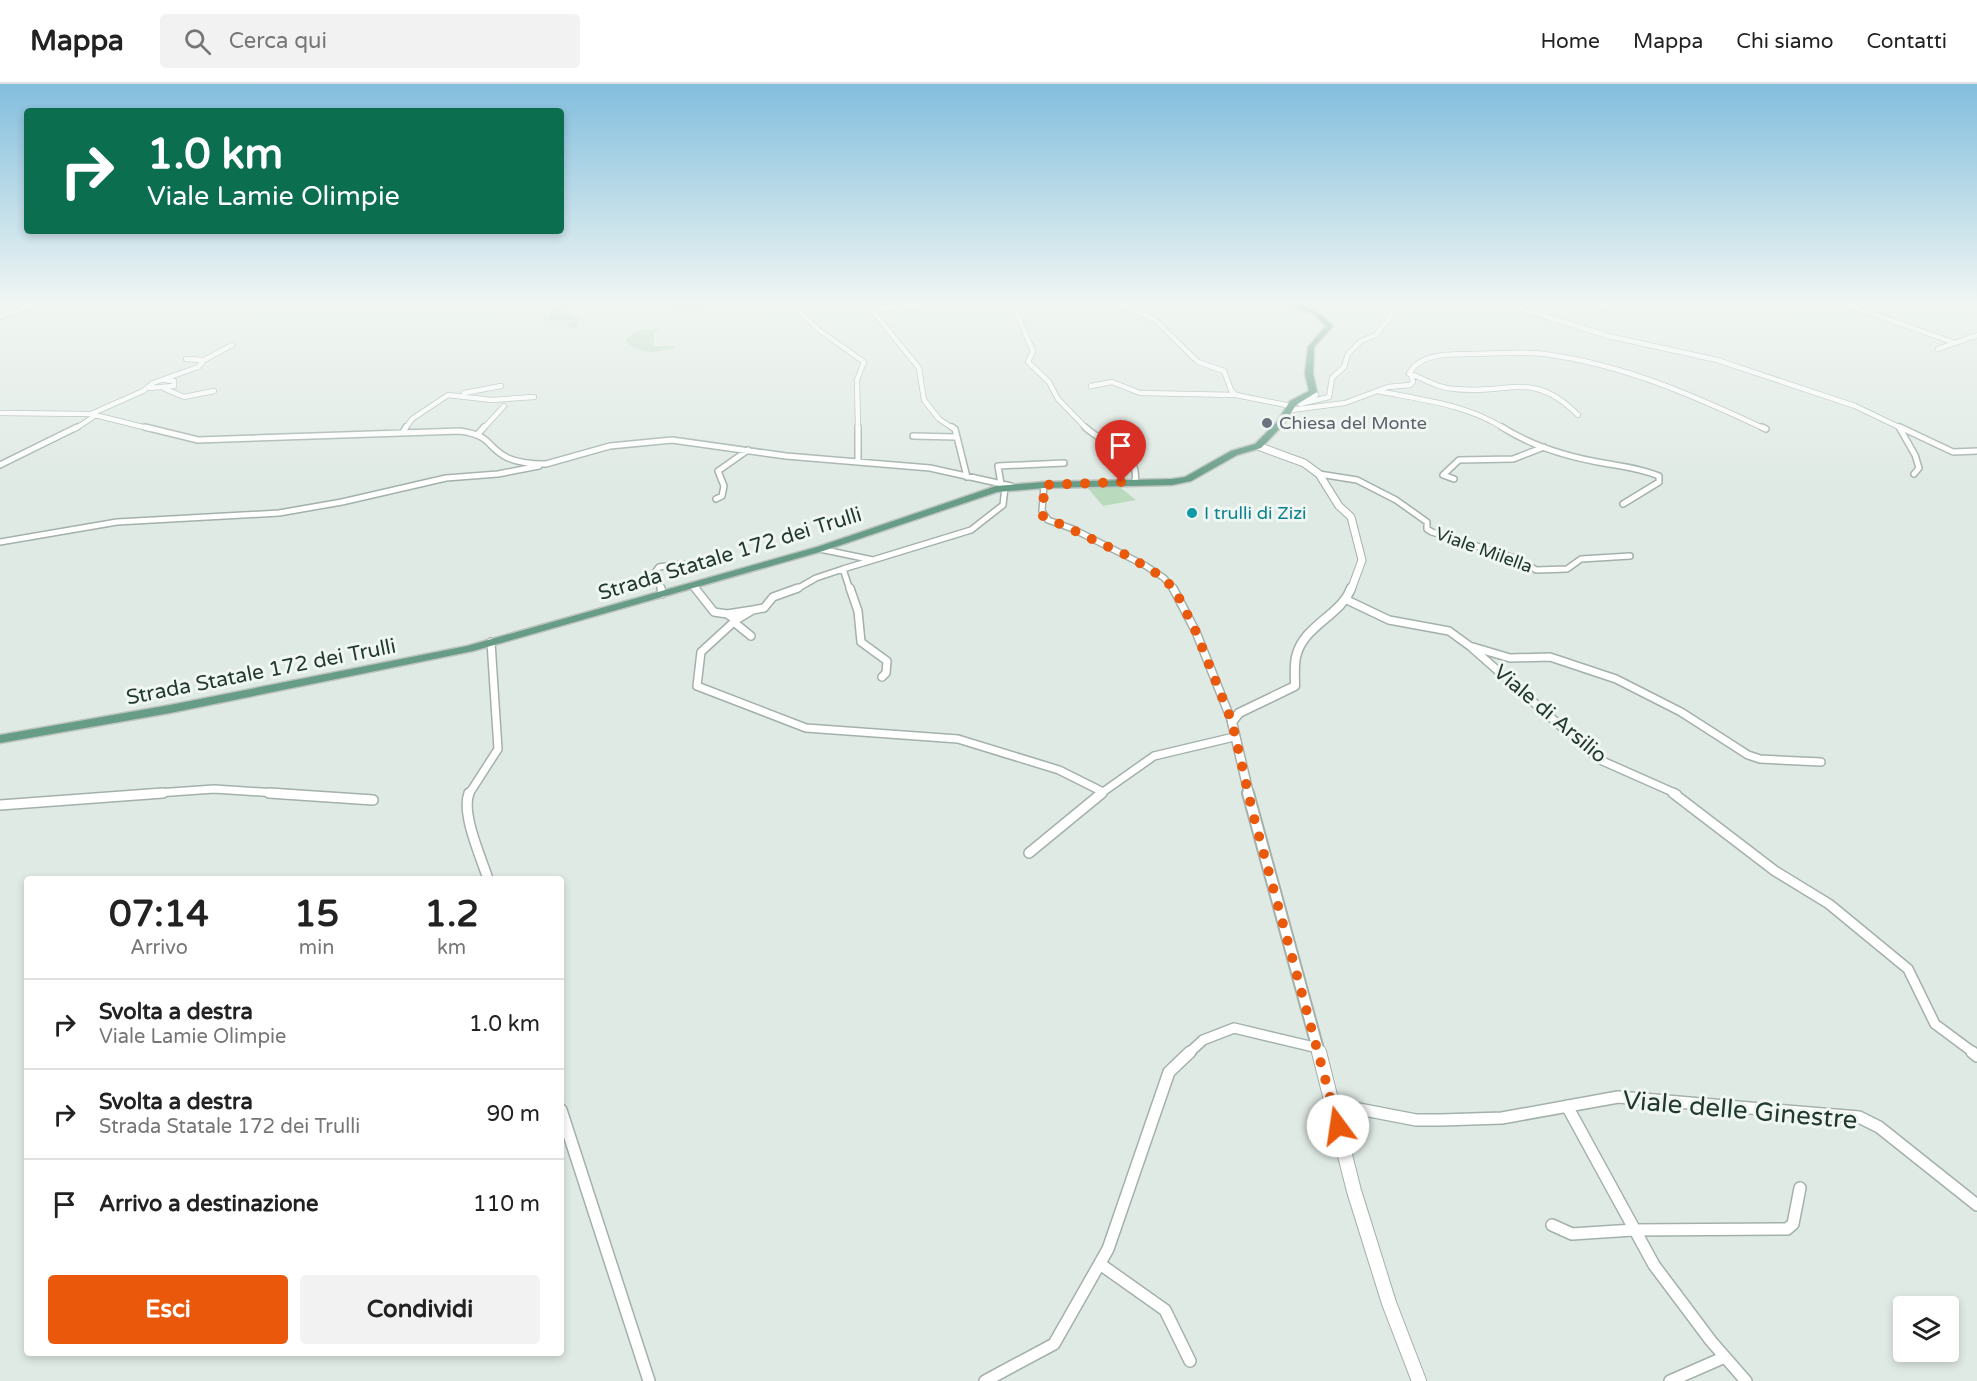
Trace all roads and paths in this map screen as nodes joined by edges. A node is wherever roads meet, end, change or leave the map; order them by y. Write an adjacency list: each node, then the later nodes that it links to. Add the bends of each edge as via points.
1 (202, 362): 12 (street)
2 (863, 362): 41 (street, via 857,380)
3 (913, 362): 36 (street, via 919,368 924,400 939,419 955,429)
4 (1028, 362): 49 (street, via 1088,430 1132,458 1137,470)
5 (1198, 362): 23 (street, via 1224,371)
6 (1310, 362): 21 (main road)
7 (1346, 362): 21 (street, via 1332,378 1329,397 1300,404 1316,395)
8 (1424, 362): 11 (street, via 1416,364)
9 (1588, 362): 32 (street, via 1679,392)
10 (1722, 362): 31 (street, via 1855,406)
11 (1409, 374): 20 (street, via 1413,382 1410,385); 30 (street, via 1436,386 1467,390 1529,386 1550,389)
12 (162, 380): 15 (street); 17 (street, via 174,383)
13 (501, 386): 16 (street)
14 (1091, 387): 23 (street, via 1112,382 1140,393)
15 (150, 388): 17 (street); 29 (street)
16 (492, 388): 22 (street); 25 (street)
17 (165, 389): 19 (street, via 186,397)
18 (463, 389): 22 (street)
19 (214, 391)
20 (1378, 391): 27 (street, via 1345,403); 38 (street, via 1478,413 1519,439)
21 (1313, 392): 27 (main road, Strada Statale 172 dei Trulli)
22 (452, 394): 25 (street); 33 (street, via 412,419)
23 (1236, 395): 27 (street)
24 (534, 397): 25 (street)
25 (488, 399)
26 (504, 406): 34 (street)
27 (1292, 406): 37 (main road, Strada Statale 172 dei Trulli)
28 (0, 413): 29 (street)
29 (93, 414): 33 (street, via 198,440); 44 (street, via 74,429)
30 (1578, 415)
31 (1898, 426): 40 (street, via 1953,452); 46 (street, via 1915,455 1919,468)
32 (1766, 429)
33 (403, 432): 34 (street)
34 (478, 434): 43 (street, via 508,458)
35 (913, 436): 36 (street)
36 (956, 437): 47 (street)
37 (1258, 446): 45 (street, via 1304,463); 49 (main road, Strada Statale 172 dei Trulli, via 1234,453 1188,479)
38 (1544, 447): 48 (street, via 1518,459 1459,460 1443,475); 53 (street, via 1608,464 1637,467 1659,476 1659,483)
39 (748, 450): 41 (street); 43 (street, via 660,440 602,447); 52 (street, via 718,471 724,479 724,490)
40 (1977, 451)
41 (858, 461): 47 (street, via 930,468)
42 (1064, 463): 51 (street, via 998,466)
43 (546, 464): 54 (street, via 498,474 446,478 279,513 117,522)
44 (0, 465)
45 (1319, 474): 56 (street, Viale Milella, via 1357,480 1404,506 1427,522 1432,532 1521,560 1536,570 1567,570 1581,559); 62 (street, via 1339,506 1351,517 1362,560)
46 (1914, 474)
47 (967, 477): 51 (street)
48 (1454, 479)
49 (1135, 482): 50 (main road, Strada Statale 172 dei Trulli)
50 (1044, 485): 51 (main road, Strada Statale 172 dei Trulli); 70 (street, via 1042,511 1048,520 1146,566 1176,592)
51 (1005, 486): 55 (main road, Strada Statale 172 dei Trulli); 57 (street, via 1003,505 971,530)
52 (716, 499)
53 (1623, 504)
54 (0, 542)
55 (820, 549): 57 (street); 60 (main road, Strada Statale 172 dei Trulli)
56 (1629, 556)
57 (873, 560): 59 (street)
58 (702, 567): 61 (street, via 659,567 656,571)
59 (843, 569): 63 (street, via 773,597 764,608); 69 (street, via 858,611 861,642 887,661)
60 (692, 585): 61 (main road, Strada Statale 172 dei Trulli); 64 (street, via 714,612)
61 (662, 594): 67 (main road, Strada Statale 172 dei Trulli)
62 (1347, 600): 68 (street, Viale di Arsilio, via 1389,620 1449,631); 70 (street, via 1313,627 1296,656 1294,686 1239,713)
63 (753, 610): 64 (street); 65 (street)
64 (727, 614): 65 (street)
65 (739, 622): 66 (street); 75 (street, via 701,652 698,686 806,728 958,739 1059,770)
66 (751, 636)
67 (491, 642): 72 (main road, Strada Statale 172 dei Trulli, via 306,683); 79 (street, via 498,749 466,801)
68 (1471, 647): 74 (street, via 1510,658 1566,660 1616,679 1681,712 1748,755); 81 (street, Viale di Arsilio, via 1598,759 1678,795 1775,871 1830,904 1908,969 1935,1024)
69 (882, 677)
70 (1232, 722): 71 (street)
71 (1234, 736): 75 (street, via 1154,756); 80 (street)
72 (4, 738): 73 (street)
73 (0, 746)
74 (1821, 762)
75 (1103, 792): 78 (street)
76 (373, 800): 77 (street, via 214,789)
77 (0, 805)
78 (1029, 853)
79 (487, 876)
80 (1318, 1048): 82 (street); 89 (street, via 1234,1028 1203,1040 1169,1072)
81 (1977, 1056)
82 (1333, 1104): 83 (street, Viale delle Ginestre, via 1416,1120 1502,1118); 94 (street, via 1363,1223)
83 (1567, 1106): 86 (street, Viale delle Ginestre, via 1618,1097 1859,1117 1879,1127); 88 (street)
84 (564, 1119): 92 (street)
85 (1800, 1188): 88 (street, via 1793,1224 1787,1229)
86 (1977, 1205)
87 (1552, 1225): 88 (street, via 1572,1234)
88 (1634, 1230): 90 (street, via 1675,1295)
89 (1100, 1264): 91 (street, via 1165,1310); 93 (street, via 1054,1344)
90 (1725, 1357): 95 (street); 96 (street)
91 (1190, 1361)
92 (649, 1381)
93 (985, 1381)
94 (1419, 1381)
95 (1671, 1381)
96 (1746, 1381)

